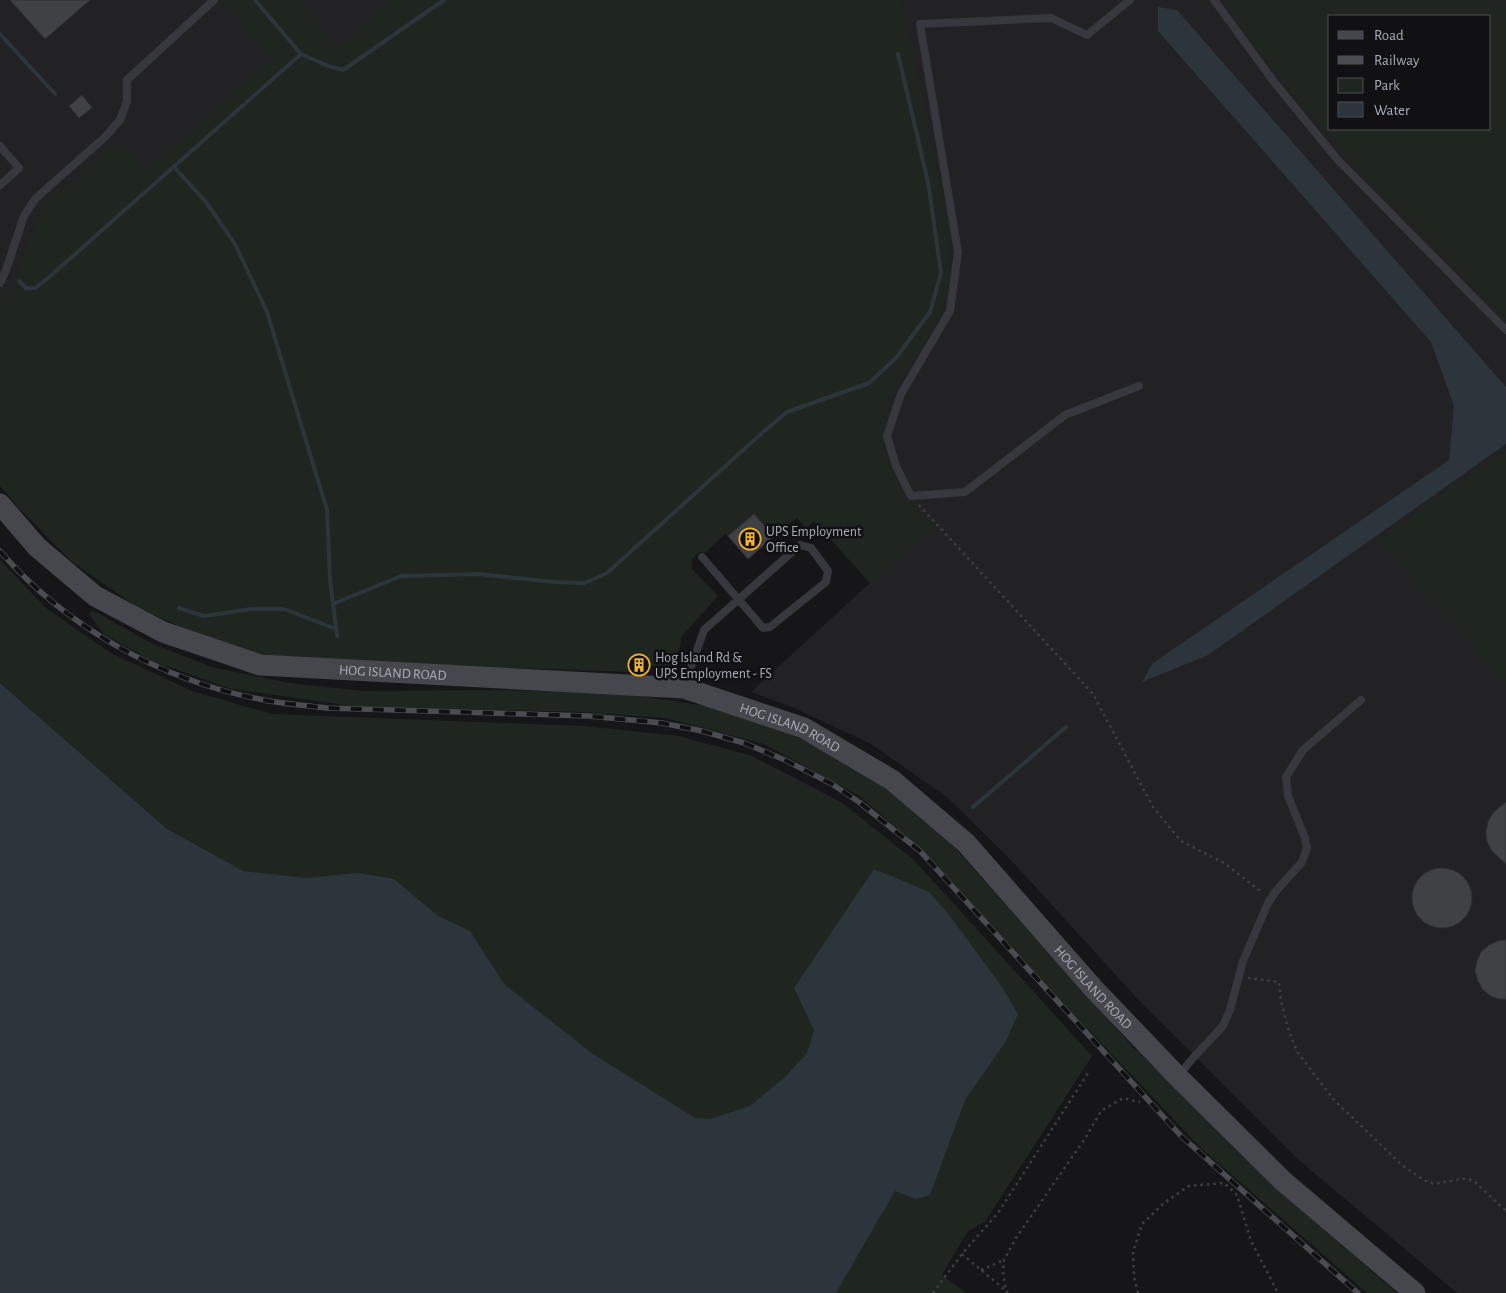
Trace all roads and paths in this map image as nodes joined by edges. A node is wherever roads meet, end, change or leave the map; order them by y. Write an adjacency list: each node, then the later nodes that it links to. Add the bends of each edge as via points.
1 (214, 0): 6 (lane, via 127,80 127,101 120,120 35,199 24,216)
2 (1130, 0): 9 (lane, via 1087,35 1051,18 920,24 958,252 950,311 901,394 887,436 896,466)
3 (1214, 0): 7 (lane, via 1274,82 1337,159)
4 (0, 146): 5 (lane, via 19,168)
5 (0, 185)
6 (0, 283)
7 (1506, 330)
8 (1139, 386): 9 (lane, via 1065,415 965,492)
9 (911, 496): 15 (path, via 1093,694 1153,807 1181,841 1224,863)
10 (0, 504): 13 (street, HOG ISLAND ROAD, via 37,547 95,596 164,632 260,665)
11 (702, 557): 12 (lane)
12 (738, 600): 12 (lane, via 763,628 770,627 826,582 828,571 811,548 800,545); 13 (lane, via 704,630)
13 (684, 688): 18 (street, HOG ISLAND ROAD, via 804,728 892,780 966,843 1093,988)
14 (1361, 700): 15 (lane, via 1303,750 1286,777 1288,796 1307,848 1302,862)
15 (1271, 899): 16 (lane, via 1246,952)
16 (1239, 976): 18 (lane, via 1223,1026); 20 (path, via 1279,982 1289,1032 1298,1053 1334,1100 1403,1166 1434,1184 1469,1179)
17 (1090, 1070): 21 (path, via 998,1213)
18 (1178, 1077): 28 (street, HOG ISLAND ROAD, via 1283,1181)
19 (1140, 1102): 22 (path, via 1123,1098 1101,1110)
20 (1506, 1211)
21 (962, 1254): 23 (path); 25 (path)
22 (1004, 1260): 23 (path); 24 (path)
23 (981, 1270): 24 (path)
24 (1007, 1292)
25 (933, 1293)
26 (1138, 1293): 27 (path, via 1134,1252 1142,1224 1189,1186 1224,1183 1237,1194 1251,1241)
27 (1278, 1293)
28 (1415, 1293)

